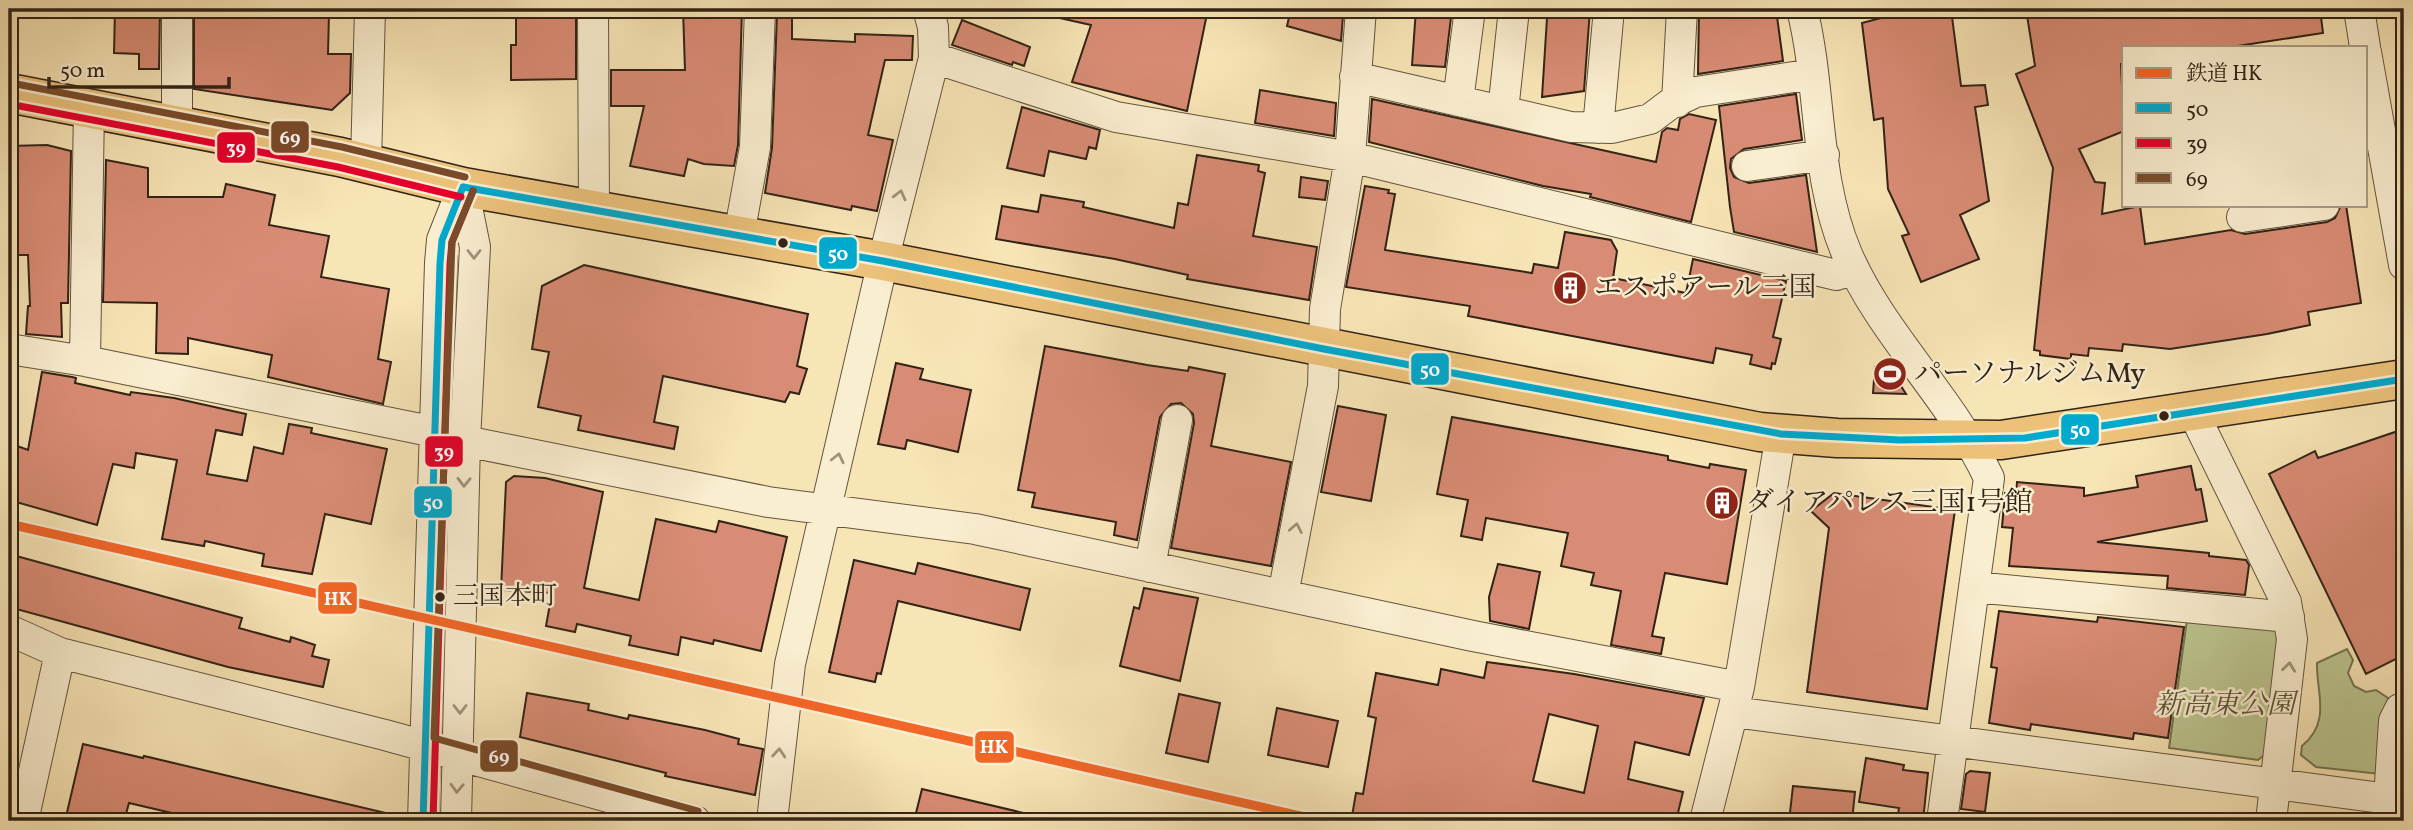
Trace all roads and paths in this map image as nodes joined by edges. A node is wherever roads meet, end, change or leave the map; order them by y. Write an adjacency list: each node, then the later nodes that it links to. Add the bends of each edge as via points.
1 (177, 9): 23 (street)
2 (370, 9): 27 (street)
3 (593, 9): 32 (street)
4 (760, 9): 34 (street, via 755,147)
5 (928, 9): 14 (street)
6 (1361, 9): 16 (street)
7 (1469, 9): 19 (street)
8 (1514, 9): 22 (street)
9 (1609, 9): 24 (street)
10 (1682, 9): 20 (street)
11 (1802, 9): 15 (street)
12 (2359, 9): 13 (street)
13 (2364, 46)
14 (934, 58): 26 (street, via 1116,117); 35 (street, one-way to 14)
15 (1813, 74): 20 (street, via 1696,92); 25 (street)
16 (1355, 77): 19 (street); 26 (street)
17 (2368, 85): 30 (street)
18 (9, 93): 21 (highway)
19 (1458, 101): 22 (street)
20 (1677, 102): 24 (street, via 1650,119)
21 (89, 107): 23 (highway); 40 (street)
22 (1503, 111): 24 (street, via 1572,127)
23 (177, 123): 27 (highway)
24 (1598, 128)
25 (1824, 155): 28 (street); 37 (street, via 1833,212)
26 (1350, 157): 37 (street, via 1836,275); 39 (street, via 1325,309)
27 (366, 162): 29 (highway)
28 (1747, 166)
29 (463, 187): 32 (highway); 44 (street, via 442,240); 46 (street, one-way to 46, via 475,247)
30 (2377, 191): 36 (street)
31 (2317, 206): 33 (street)
32 (594, 209): 34 (highway)
33 (2242, 217)
34 (739, 235): 35 (highway)
35 (883, 261): 39 (highway); 48 (street, one-way to 35)
36 (2404, 265)
37 (1854, 269): 47 (street)
38 (9, 349): 40 (street)
39 (1324, 349): 45 (highway); 51 (street, one-way to 39, via 1322,391)
40 (85, 360): 44 (street)
41 (2404, 379): 42 (highway)
42 (2193, 412): 47 (highway, via 2025,438); 52 (street, via 2286,602)
43 (1177, 420): 49 (street)
44 (435, 432): 59 (street)
45 (1781, 434): 47 (highway); 56 (street)
46 (465, 441): 48 (street); 60 (street, one-way to 60)
47 (1972, 441): 50 (street, via 1989,478)
48 (826, 511): 49 (street, via 975,529); 67 (street, one-way to 48, via 790,664)
49 (1150, 567): 51 (street)
50 (1973, 587): 52 (street); 58 (street)
51 (1283, 595): 56 (street)
52 (2289, 617): 61 (street, one-way to 52, via 2292,639)
53 (9, 630): 54 (street)
54 (60, 653): 55 (street); 59 (street); 63 (street)
55 (9, 655)
56 (1736, 700): 58 (street); 68 (street)
57 (2400, 709): 62 (street, via 2394,721)
58 (1953, 740): 61 (street); 69 (street)
59 (423, 746): 60 (street); 64 (street)
60 (457, 755): 65 (street, one-way to 65); 66 (street)
61 (2275, 784): 62 (street); 70 (street)
62 (2397, 800)
63 (23, 821)
64 (424, 821)
65 (456, 821)
66 (695, 821)
67 (772, 821)
68 (1706, 821)
69 (1942, 821)
70 (2272, 821)

